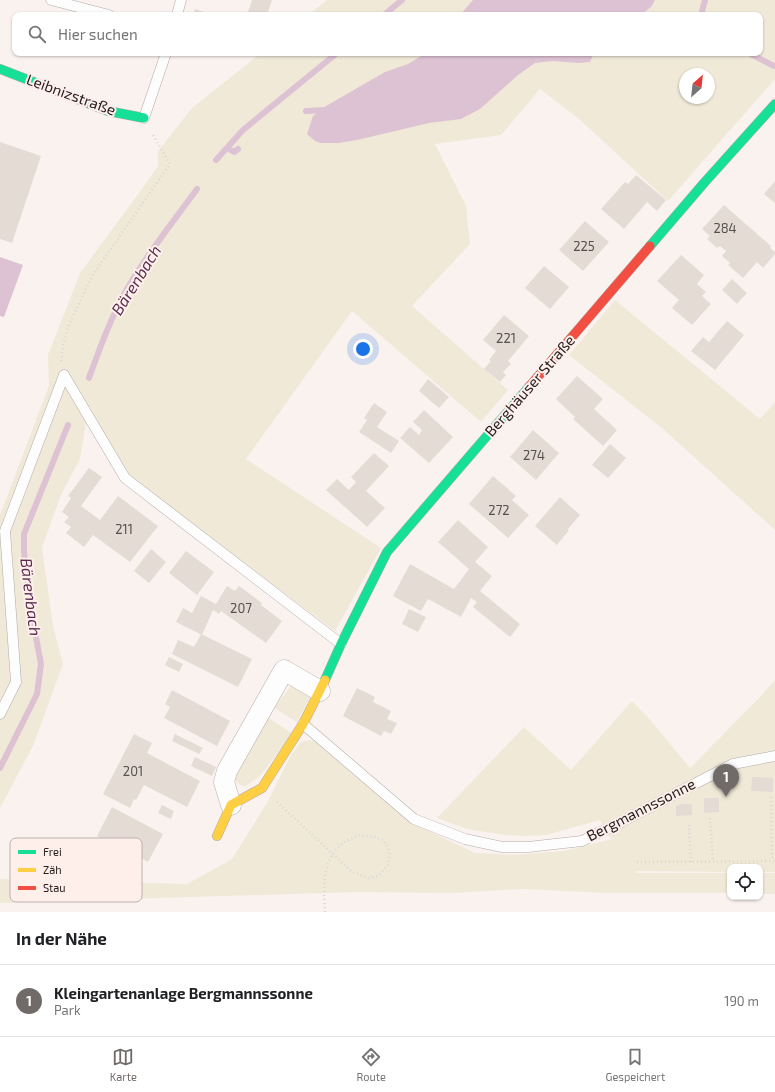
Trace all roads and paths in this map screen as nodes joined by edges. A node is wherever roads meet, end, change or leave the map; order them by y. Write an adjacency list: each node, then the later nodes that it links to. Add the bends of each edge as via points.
1 (51, 0): 3 (lane)
2 (181, 0): 4 (lane)
3 (97, 12)
4 (178, 12)
5 (165, 56): 8 (lane)
6 (0, 69): 8 (street, Leibnizstraße, via 108,111)
7 (775, 104): 10 (street, Berghäuser Straße, via 387,552)
8 (144, 118): 9 (path, via 170,164 92,276 68,327 61,360)
9 (64, 375): 10 (lane, via 125,478); 12 (lane, via 5,531 16,682)
10 (340, 644): 11 (street, Berghäuser Straße)
11 (320, 691): 13 (street, Berghäuser Straße); 17 (street, via 284,670 227,771 224,782)
12 (0, 714)
13 (303, 724): 14 (lane, Bergmannssonne, via 414,819 465,839 502,847 528,847 582,840 732,764); 15 (street, Berghäuser Straße)
14 (775, 756)
15 (262, 788): 17 (street, Berghäuser Straße); 25 (path, bridge, via 352,872 362,877 378,876 388,864 388,848 382,840 375,837 359,836 343,843 337,849 328,863 325,872)
16 (771, 797): 21 (path)
17 (231, 805): 20 (street)
18 (710, 818): 24 (path)
19 (688, 825): 23 (path)
20 (216, 836)
21 (773, 861): 24 (path)
22 (637, 862): 23 (path)
23 (691, 862): 24 (path)
24 (713, 862)
25 (325, 912)

